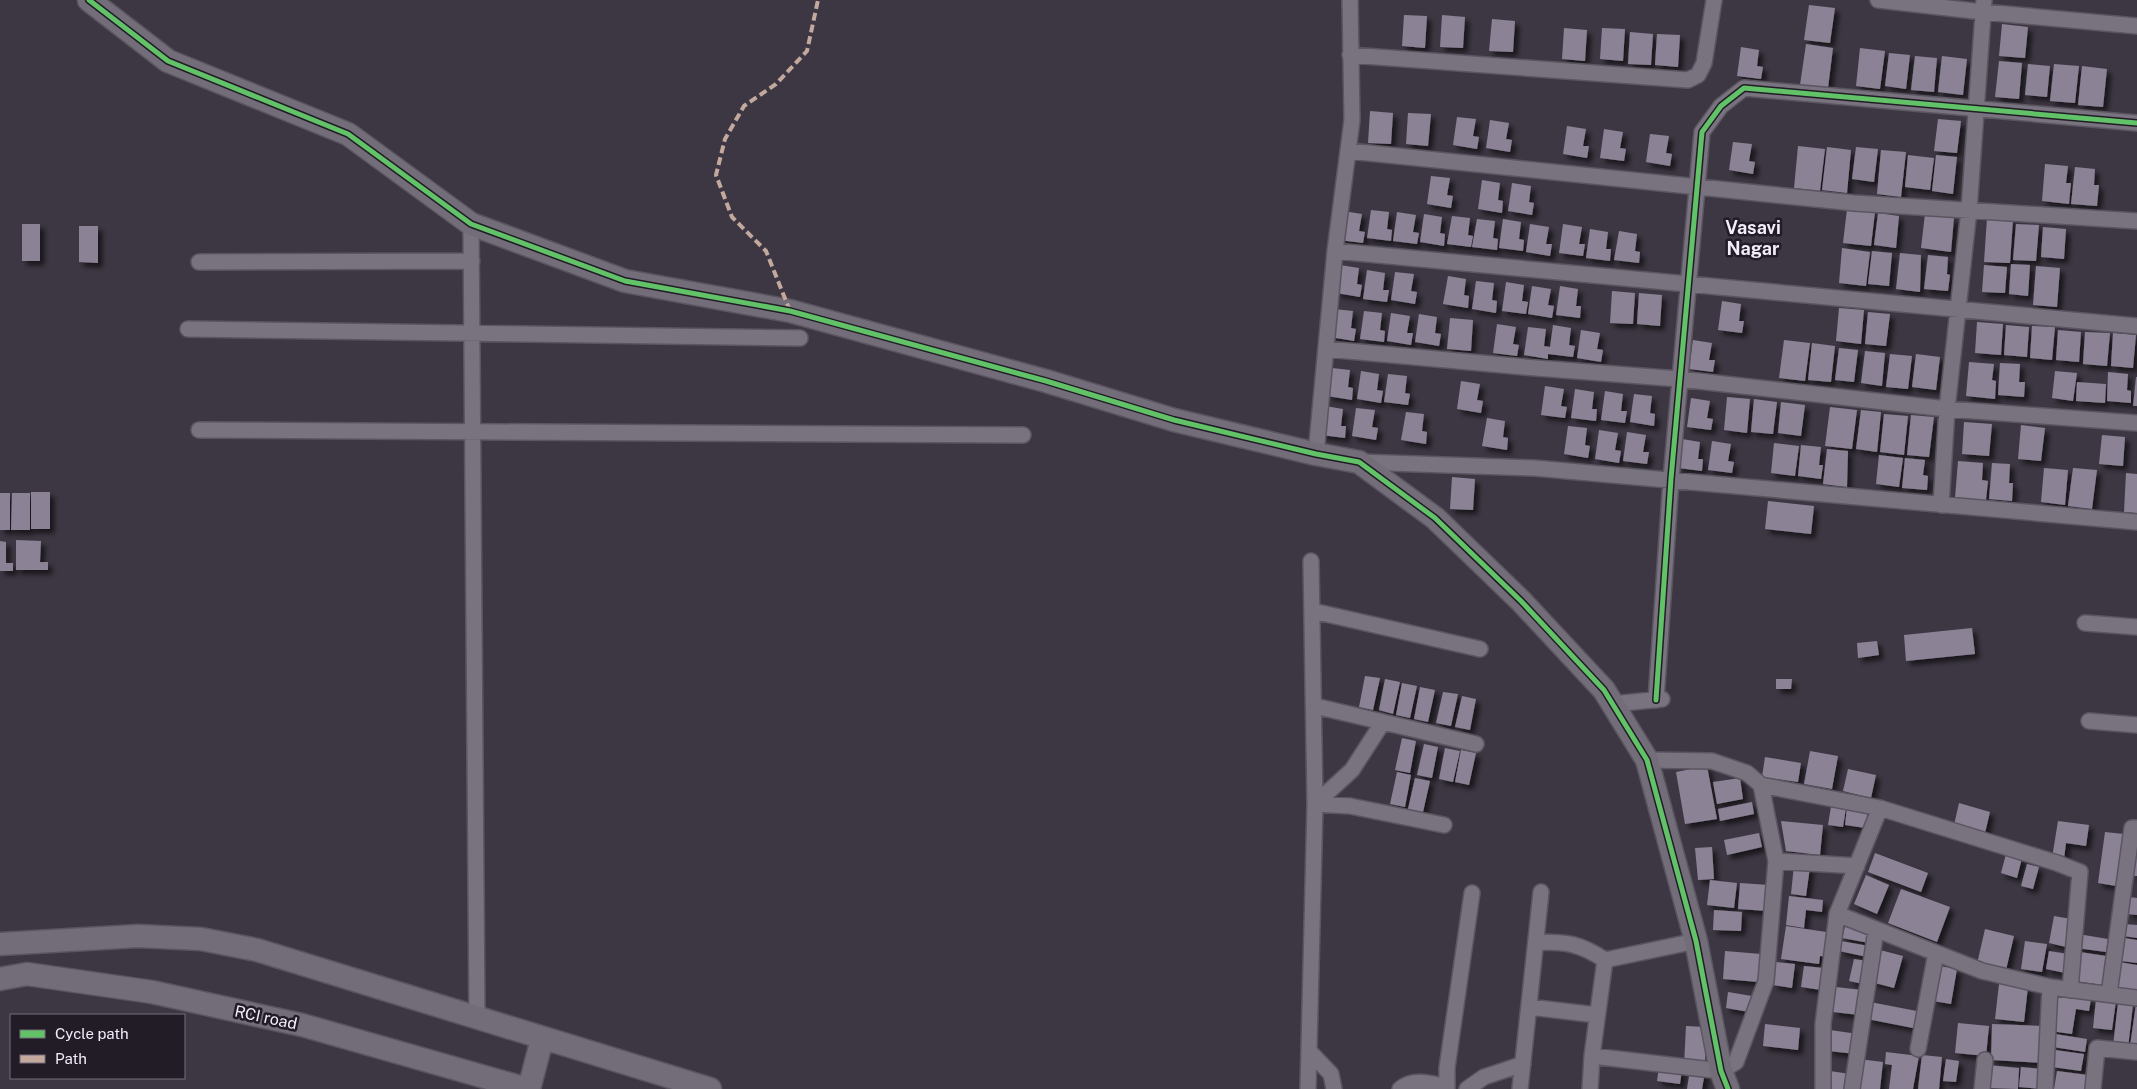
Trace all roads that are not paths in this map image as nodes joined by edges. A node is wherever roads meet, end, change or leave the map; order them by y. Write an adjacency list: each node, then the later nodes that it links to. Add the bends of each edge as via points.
1 (88, 0): 14 (street, via 168,61 348,134)
2 (1350, 0): 7 (street)
3 (1714, 0): 7 (street, via 1704,63 1698,75 1688,80)
4 (1878, 0): 5 (street)
5 (1983, 6): 6 (street); 8 (street)
6 (2137, 26)
7 (1350, 55): 10 (street, via 1352,120)
8 (1975, 109): 9 (street); 11 (street, via 1744,88 1721,106 1702,132); 12 (street)
9 (2137, 123)
10 (1349, 151): 11 (street); 15 (street)
11 (1698, 185): 12 (street, via 1854,203); 18 (street)
12 (1969, 210): 13 (street); 19 (street)
13 (2137, 221)
14 (471, 224): 16 (street); 31 (street, via 625,281 790,311 1046,381 1174,420)
15 (1335, 251): 18 (street); 24 (street)
16 (472, 261): 17 (street); 22 (street)
17 (199, 262)
18 (1689, 284): 19 (street); 25 (street)
19 (1959, 308): 20 (street); 26 (street)
20 (2137, 326)
21 (188, 329): 22 (street)
22 (472, 333): 23 (street); 29 (street)
23 (800, 338)
24 (1326, 349): 25 (street); 31 (street)
25 (1680, 379): 26 (street); 33 (street)
26 (1947, 409): 27 (street); 34 (street)
27 (2137, 423)
28 (199, 430): 29 (street)
29 (473, 432): 30 (street); 71 (street)
30 (1023, 435)
31 (1316, 454): 32 (street)
32 (1359, 462): 33 (street, via 1534,468); 41 (street, via 1435,518 1522,600)
33 (1671, 479): 34 (street); 41 (street, via 1659,700)
34 (1941, 505): 35 (street)
35 (2137, 522)
36 (1311, 561): 37 (street)
37 (1313, 611): 40 (street); 42 (street)
38 (2084, 623): 39 (street)
39 (2137, 627)
40 (1480, 649)
41 (1613, 704): 47 (street)
42 (1315, 706): 44 (street); 49 (street)
43 (2088, 721): 45 (street)
44 (1383, 722): 46 (street); 49 (street, via 1352,770)
45 (2137, 725)
46 (1476, 744)
47 (1647, 760): 48 (street, via 1712,762 1747,773); 59 (street)
48 (1761, 785): 50 (street); 53 (street)
49 (1315, 804): 51 (street, via 1350,806); 74 (street)
50 (1880, 808): 54 (street); 66 (street, via 2080,872)
51 (1444, 825)
52 (2137, 828): 67 (street, via 2132,828)
53 (1776, 862): 54 (street); 79 (street, via 1766,981 1736,1062)
54 (1857, 866): 57 (street)
55 (1472, 892): 80 (street, via 1447,1068)
56 (1541, 892): 60 (street)
57 (1837, 914): 58 (street); 89 (street, via 1823,1024)
58 (1876, 930): 62 (street); 90 (street)
59 (1696, 941): 63 (street); 79 (street)
60 (1536, 942): 63 (street, via 1584,947); 69 (street)
61 (0, 944): 71 (street, via 138,936 201,939 257,950)
62 (1936, 953): 65 (street, via 1982,971); 73 (street)
63 (1605, 960): 70 (street)
64 (0, 979): 81 (street, RCI road, via 27,974 152,992 302,1025)
65 (2050, 987): 66 (street); 92 (street)
66 (2070, 990): 67 (street)
67 (2108, 994): 68 (street)
68 (2137, 998)
69 (1529, 1007): 70 (street); 78 (street)
70 (1597, 1015): 76 (street)
71 (477, 1019): 72 (street)
72 (542, 1038): 81 (street); 82 (street)
73 (1918, 1049)
74 (1309, 1051): 83 (street); 84 (street, via 1331,1074)
75 (2137, 1052): 93 (street, via 2097,1048)
76 (1592, 1056): 79 (street); 88 (street)
77 (1985, 1060): 91 (street)
78 (1523, 1064): 86 (street, via 1484,1077); 87 (street)
79 (1725, 1080)
80 (1447, 1088): 85 (street, via 1424,1082 1404,1085)
81 (528, 1089)
82 (710, 1089)
83 (1308, 1089)
84 (1334, 1089)
85 (1400, 1089)
86 (1467, 1089)
87 (1520, 1089)
88 (1590, 1089)
89 (1823, 1089)
90 (1852, 1089)
91 (1982, 1089)
92 (2045, 1089)
93 (2093, 1089)

